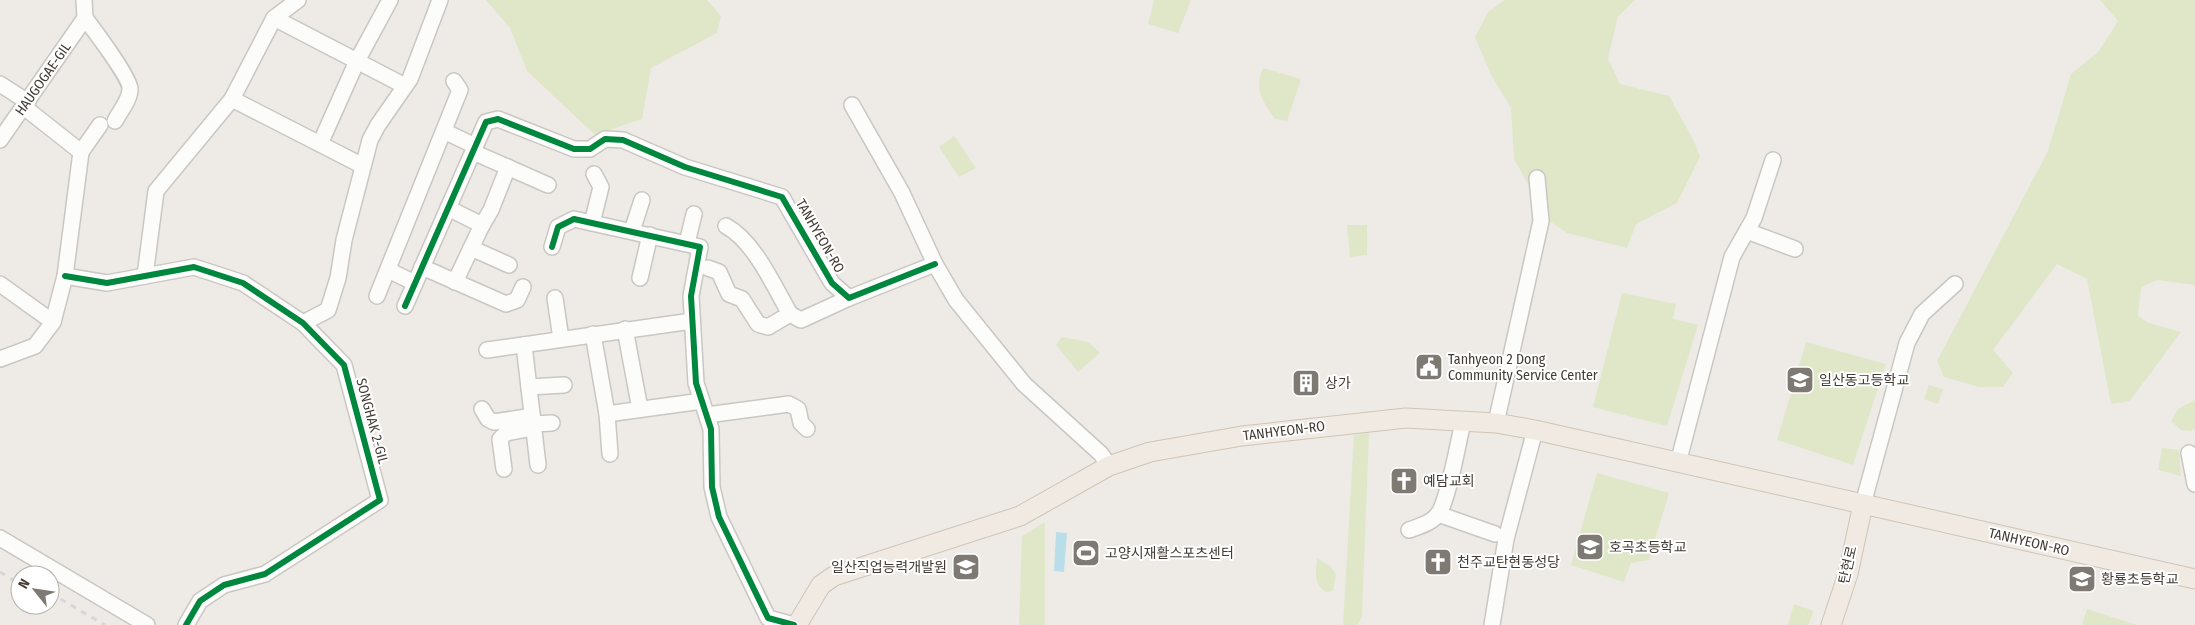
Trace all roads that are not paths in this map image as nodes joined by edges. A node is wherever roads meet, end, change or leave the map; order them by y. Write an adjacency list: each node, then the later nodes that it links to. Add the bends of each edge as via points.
1 (84, 0): 5 (street)
2 (298, 0): 6 (street)
3 (390, 0): 7 (street)
4 (440, 0): 10 (street, via 418,61)
5 (85, 18): 12 (street, HAUGOGAE-GIL); 14 (street, via 128,76 131,88)
6 (274, 18): 7 (street); 11 (street)
7 (357, 61): 10 (street); 18 (street)
8 (454, 81): 16 (street, via 460,90)
9 (0, 84): 12 (street)
10 (405, 86): 22 (street, via 378,125)
11 (232, 99): 18 (street); 46 (street, via 156,191)
12 (26, 105): 17 (street, HAUGOGAE-GIL); 20 (street)
13 (852, 105): 40 (street, via 902,192)
14 (115, 121)
15 (100, 125): 20 (street)
16 (444, 131): 19 (street); 44 (street)
17 (0, 140)
18 (320, 144): 22 (street)
19 (474, 149): 23 (street); 28 (street); 55 (street, TANHYEON-RO, via 486,122 498,119 574,149 590,149 605,139 623,140 685,167 782,197 832,283)
20 (82, 152): 45 (street)
21 (1773, 160): 34 (street, via 1754,218)
22 (362, 166): 60 (street, via 328,310)
23 (508, 167): 26 (street); 31 (street)
24 (594, 174): 30 (street, via 601,187)
25 (1537, 178): 76 (street, via 1540,222)
26 (548, 184)
27 (642, 200): 33 (street)
28 (448, 208): 31 (street); 42 (street)
29 (694, 214): 36 (street)
30 (592, 223): 33 (street); 37 (street, via 574,219 558,227)
31 (481, 227): 38 (street)
32 (723, 230): 57 (street, via 738,232 748,244)
33 (632, 231): 35 (street)
34 (1746, 231): 39 (street); 81 (street, via 1732,257)
35 (650, 235): 36 (street); 47 (street)
36 (687, 244): 58 (street, via 700,247 691,296)
37 (552, 247)
38 (472, 248): 41 (street); 48 (street)
39 (1795, 249)
40 (935, 264): 55 (street); 83 (street, via 956,300 1024,384 1101,454)
41 (509, 265)
42 (422, 267): 48 (street); 49 (street)
43 (708, 268): 57 (street, via 719,272 729,294 742,299 758,324 768,327)
44 (388, 270): 49 (street); 53 (street)
45 (64, 276): 46 (street, SONGHAK 2-GIL, via 107,283); 59 (street)
46 (145, 276): 60 (street, SONGHAK 2-GIL, via 194,267 243,283)
47 (640, 278)
48 (455, 282): 52 (street, via 506,304 517,300)
49 (415, 283): 56 (street)
50 (0, 284): 59 (street)
51 (1955, 284): 86 (street, via 1922,314 1907,343)
52 (523, 286)
53 (377, 296)
54 (555, 298): 63 (street)
55 (849, 298): 57 (street, via 801,320)
56 (405, 306)
57 (790, 314)
58 (692, 321): 61 (street); 69 (street, via 696,383)
59 (53, 322): 66 (street, via 35,346)
60 (303, 323): 94 (street, SONGHAK 2-GIL, via 344,366 380,500 265,574 224,585 200,601)
61 (625, 329): 62 (street); 71 (street)
62 (593, 334): 63 (street); 72 (street)
63 (561, 339): 64 (street)
64 (524, 344): 65 (street); 68 (street)
65 (487, 350)
66 (0, 360)
67 (564, 385): 68 (street)
68 (529, 387): 74 (street)
69 (704, 408): 71 (street); 77 (street, via 788,404 798,410 801,423); 92 (street, via 711,429 712,487 719,517)
70 (482, 409): 74 (street, via 494,422)
71 (640, 409): 72 (street)
72 (607, 414): 80 (street)
73 (1463, 422): 76 (main road, TANHYEON-RO); 83 (main road, TANHYEON-RO, via 1406,418 1278,431 1150,452); 87 (street)
74 (533, 423): 75 (street); 82 (street); 84 (street, via 506,433 500,439)
75 (552, 423)
76 (1496, 423): 78 (main road, TANHYEON-RO)
77 (807, 429)
78 (1535, 430): 81 (main road, TANHYEON-RO); 96 (street, via 1506,539)
79 (2189, 453): 85 (street)
80 (610, 454)
81 (1678, 464): 86 (main road, TANHYEON-RO)
82 (538, 465)
83 (1109, 466): 95 (main road, TANHYEON-RO, via 1020,516 834,576 821,585)
84 (504, 469)
85 (2195, 484)
86 (1863, 504): 91 (main road, TANHYEON-RO); 97 (main road, 탄현로, via 1848,574)
87 (1438, 514): 88 (street, via 1426,525); 89 (street)
88 (1409, 530)
89 (1495, 534)
90 (0, 538): 93 (street)
91 (2195, 579)
92 (763, 622): 95 (street)
93 (147, 625)
94 (186, 625)
95 (796, 625)
96 (1492, 625)
97 (1832, 625)

